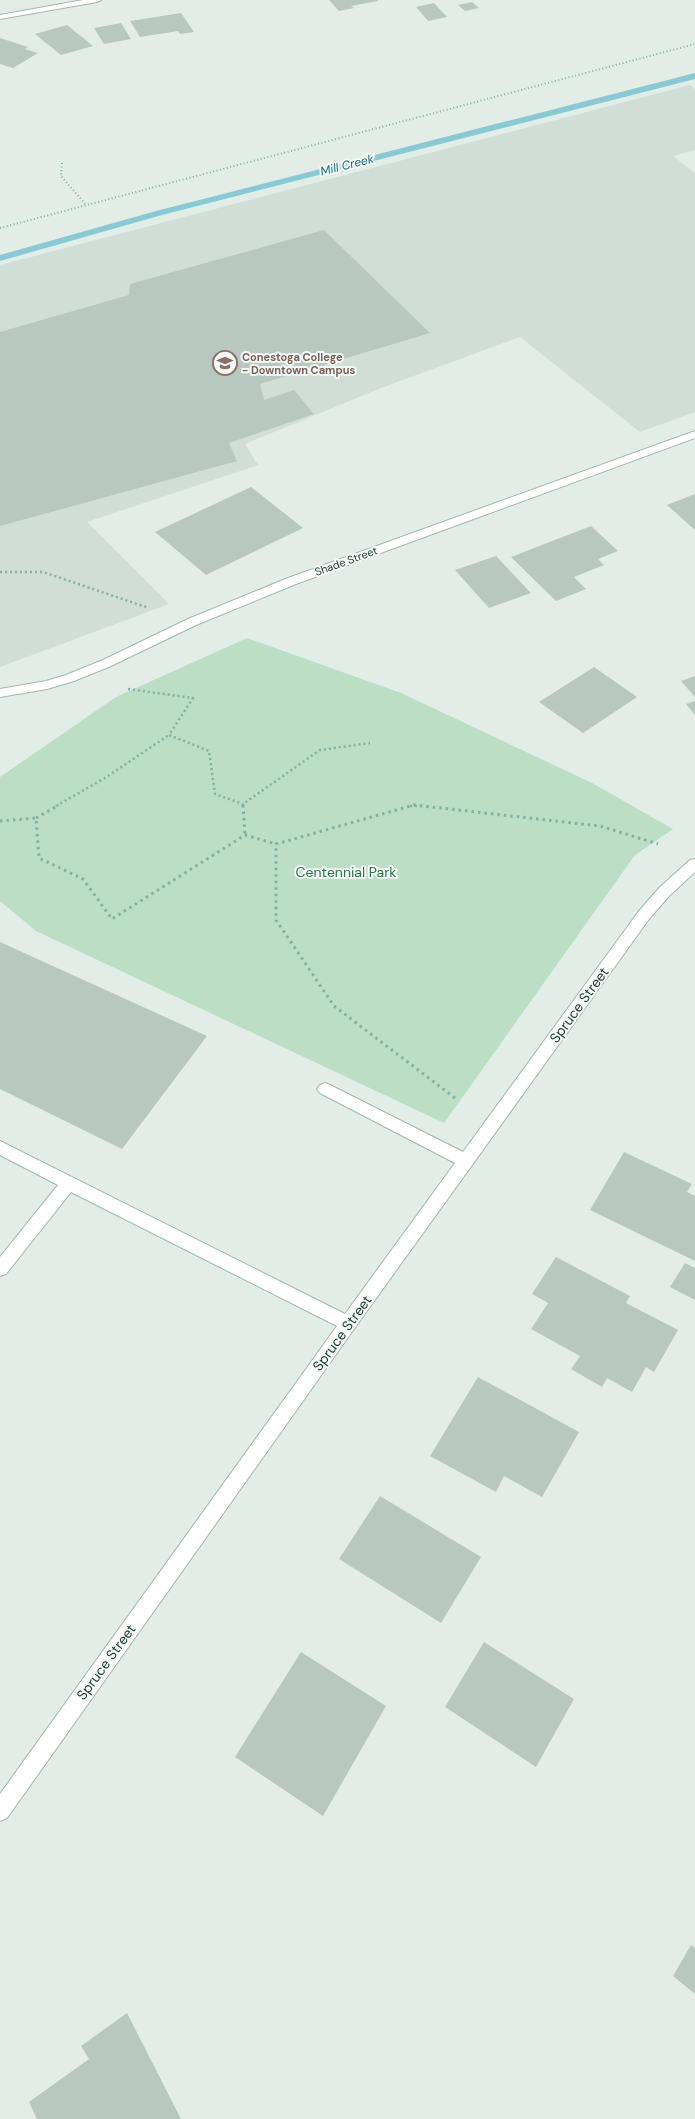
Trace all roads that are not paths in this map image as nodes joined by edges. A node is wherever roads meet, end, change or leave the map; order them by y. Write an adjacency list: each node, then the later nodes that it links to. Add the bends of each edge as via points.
1 (96, 0): 2 (street)
2 (0, 17)
3 (695, 434): 4 (street, Shade Street, via 292,581 70,678)
4 (0, 693)
5 (695, 864): 8 (street, Spruce Street, via 644,915)
6 (325, 1089): 8 (street)
7 (0, 1148): 9 (street)
8 (466, 1161): 11 (street, Spruce Street)
9 (69, 1183): 10 (street); 11 (street)
10 (0, 1269)
11 (348, 1324): 12 (street, Spruce Street)
12 (0, 1811)

